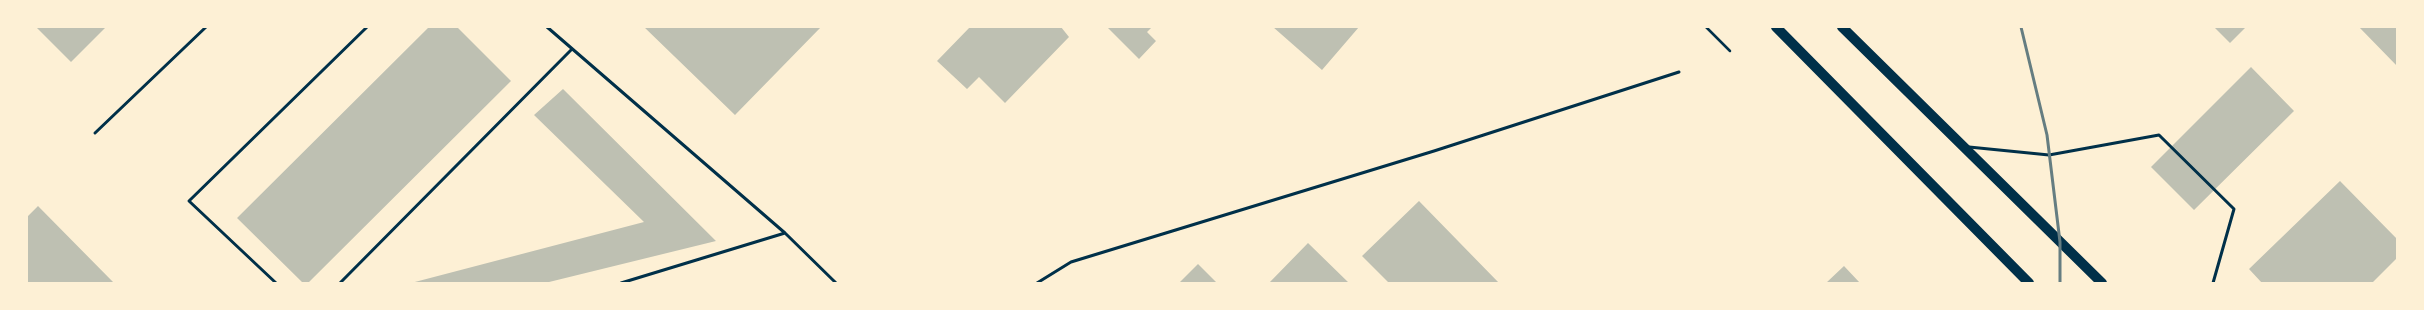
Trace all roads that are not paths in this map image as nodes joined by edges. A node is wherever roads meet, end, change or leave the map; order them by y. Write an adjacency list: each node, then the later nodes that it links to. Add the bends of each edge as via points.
1 (206, 27): 8 (lane)
2 (367, 27): 11 (lane, via 189,201)
3 (547, 27): 6 (lane)
4 (1776, 27): 16 (main road)
5 (1842, 27): 9 (main road)
6 (572, 49): 10 (lane); 12 (lane)
7 (1679, 72): 15 (lane, via 1434,151 1071,262)
8 (95, 133)
9 (1962, 146): 17 (main road); 18 (lane, via 2049,155 2159,135 2234,209)
10 (785, 233): 13 (lane); 14 (lane)
11 (276, 283)
12 (340, 283)
13 (621, 283)
14 (836, 283)
15 (1037, 283)
16 (2029, 283)
17 (2102, 283)
18 (2213, 283)

